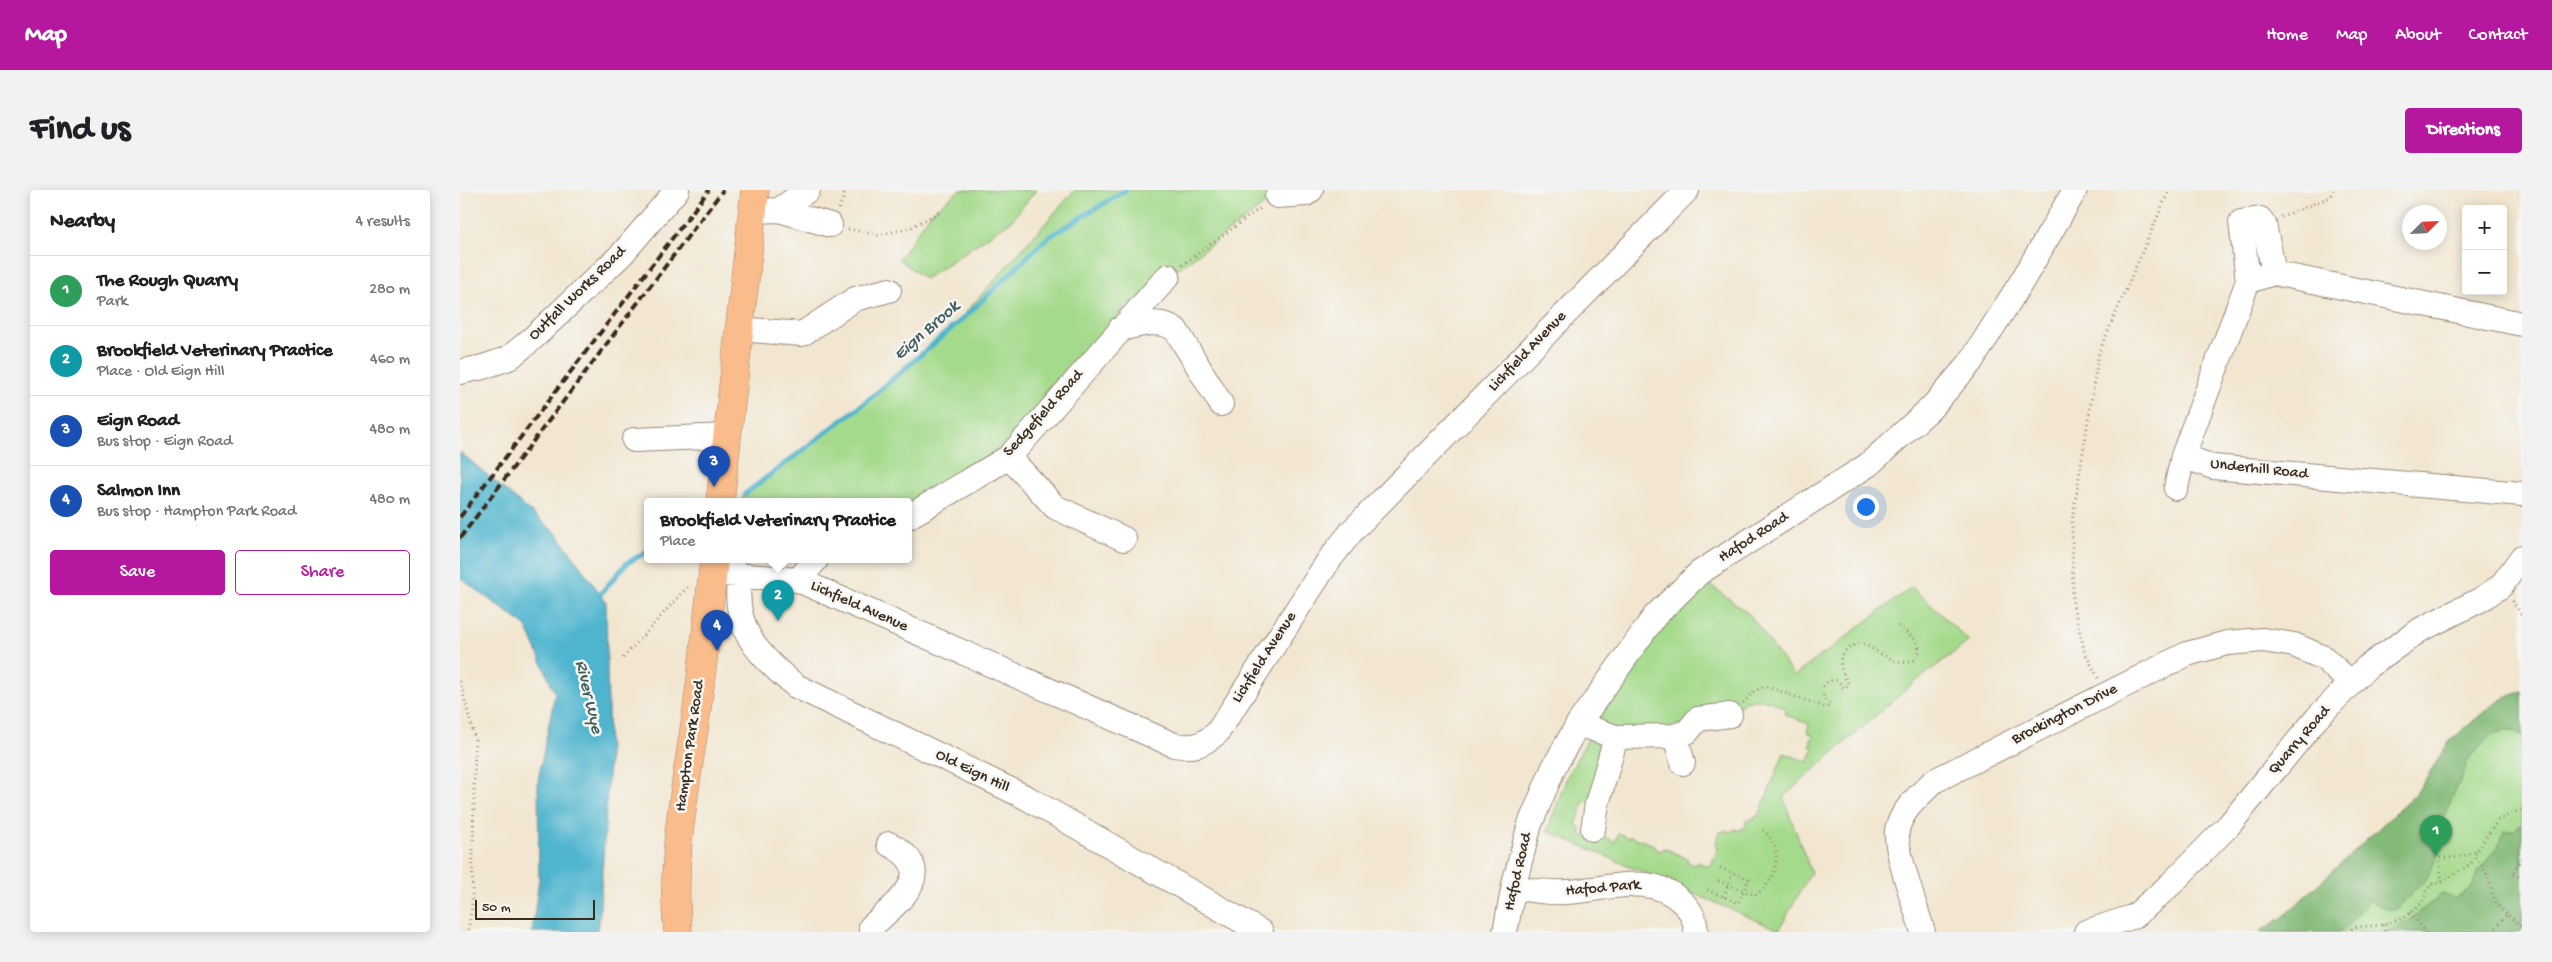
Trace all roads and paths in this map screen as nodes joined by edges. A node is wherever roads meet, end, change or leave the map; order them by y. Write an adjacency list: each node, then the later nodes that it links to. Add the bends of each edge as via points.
1 (677, 190): 20 (street, Outfall Works Road, via 622,254 533,338 509,358)
2 (808, 190): 9 (street)
3 (1311, 190): 8 (street, via 1306,194)
4 (1687, 190): 35 (street, Lichfield Avenue, via 1352,532 1328,560 1217,733 1204,744 1174,745)
5 (2075, 190): 42 (street, Hafod Road, via 1970,363 1931,408 1868,465 1699,573 1656,616)
6 (2169, 190): 40 (path, via 2099,352 2072,521 2073,604 2085,653)
7 (2332, 190): 11 (path, via 2330,197)
8 (1276, 196): 14 (path)
9 (762, 204): 12 (street); 18 (main road)
10 (941, 211): 12 (path, via 910,228 878,236)
11 (2264, 224): 13 (street); 15 (street, via 2260,219 2241,222)
12 (830, 225)
13 (2274, 273): 15 (street); 17 (street)
14 (1168, 276): 19 (street, Sedgefield Road)
15 (2248, 281): 24 (street)
16 (889, 290): 18 (street, via 855,299 802,334)
17 (2522, 324)
18 (739, 328): 22 (main road)
19 (1120, 329): 21 (street, via 1152,323 1168,324 1176,330); 25 (street, Sedgefield Road)
20 (460, 372)
21 (1221, 404)
22 (728, 436): 23 (street); 28 (main road)
23 (634, 440)
24 (2183, 456): 26 (street); 27 (street, Underhill Road, via 2213,468)
25 (1009, 457): 29 (street, Sedgefield Road); 30 (street, via 1055,507)
26 (2176, 488)
27 (2522, 494)
28 (721, 498)
29 (912, 516)
30 (1124, 539)
31 (2522, 556): 39 (street, Quarry Road, via 2501,586 2399,644)
32 (813, 563): 35 (street)
33 (706, 571): 34 (street, Lichfield Avenue); 37 (path); 68 (main road, Hampton Park Road, via 695,721 675,872)
34 (740, 574): 35 (street, Lichfield Avenue); 70 (street, Old Eign Hill, via 738,609 748,637 770,665 796,686 1027,798)
35 (798, 580)
36 (1896, 624): 41 (path, via 1915,639 1920,650 1915,660 1908,664 1899,663 1860,643 1842,652 1840,662 1849,685 1844,688 1837,680 1828,681 1822,688 1824,699 1830,704 1827,708 1766,686 1754,691)
37 (623, 658)
38 (460, 681): 67 (path, via 476,740 472,907)
39 (2351, 683): 40 (street, Brockington Drive, via 2324,658 2294,645 2263,640 2227,643 2187,654); 74 (street, Quarry Road, via 2317,718 2228,825 2171,884 2135,916)
40 (2106, 694): 73 (street, Brockington Drive, via 1934,781 1910,805 1897,830 1903,865)
41 (1730, 715): 43 (street, via 1698,718 1687,732)
42 (1578, 724): 44 (street); 59 (street, Hafod Road, via 1554,767 1530,824)
43 (1675, 736): 44 (street); 45 (street)
44 (1616, 737): 47 (street)
45 (1683, 763)
46 (2522, 809): 50 (path, via 2498,820)
47 (1593, 829)
48 (1762, 830): 61 (path, via 1768,834 1777,852 1773,872 1763,891 1755,895)
49 (889, 844): 69 (street, via 905,852 913,863 912,878 908,892 870,927)
50 (2476, 852): 51 (path); 57 (path, via 2439,858)
51 (2475, 857): 57 (path, via 2471,864); 64 (path, via 2488,876 2492,898)
52 (2522, 858): 55 (path, via 2512,874)
53 (1720, 868): 54 (path)
54 (1732, 873): 58 (path); 61 (path, via 1749,879)
55 (2522, 878)
56 (1718, 881): 58 (path)
57 (2442, 882): 63 (path, via 2432,884 2422,903)
58 (1728, 885): 61 (path); 62 (path)
59 (1514, 887): 71 (street, Hafod Road); 72 (street, Hafod Park, via 1536,892 1568,892 1639,884 1658,886 1675,894 1689,908)
60 (1707, 890): 62 (path)
61 (1743, 892): 62 (path, via 1738,903)
62 (1724, 897)
63 (2410, 913): 65 (path); 77 (path)
64 (2507, 914): 66 (path); 78 (path)
65 (2383, 925): 75 (path); 76 (path)
66 (2522, 927)
67 (468, 932)
68 (678, 932)
69 (871, 932)
70 (1261, 932)
71 (1505, 932)
72 (1696, 932)
73 (1923, 932)
74 (2086, 932)
75 (2347, 932)
76 (2385, 932)
77 (2426, 932)
78 (2492, 932)

